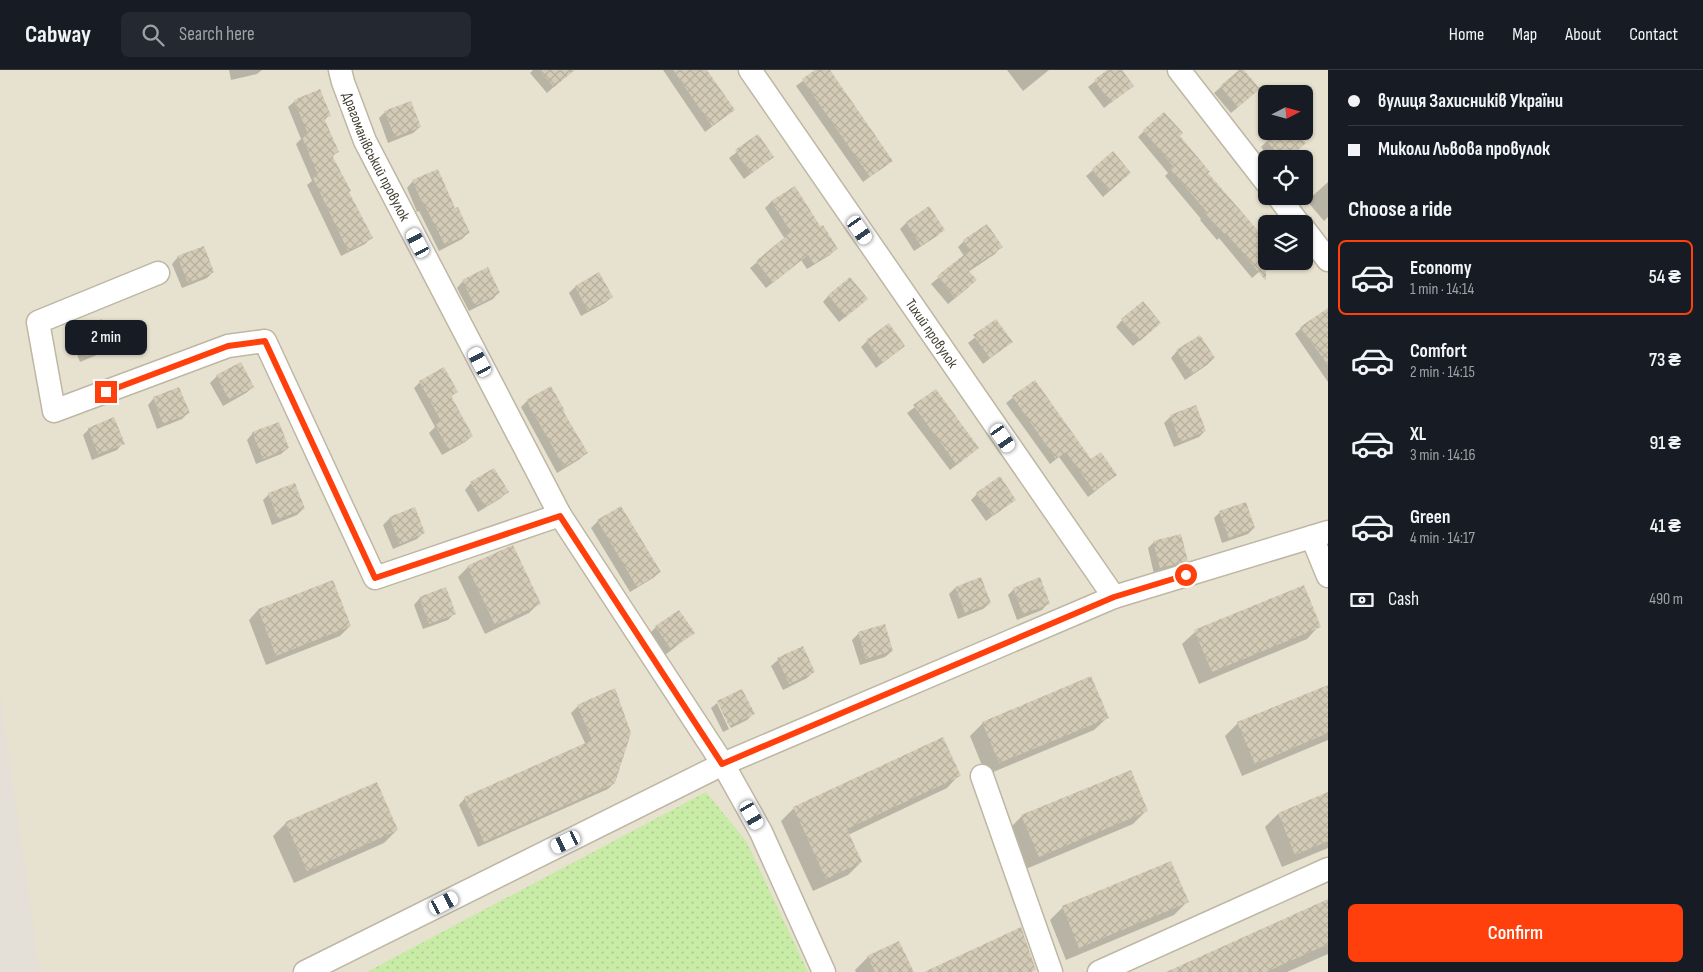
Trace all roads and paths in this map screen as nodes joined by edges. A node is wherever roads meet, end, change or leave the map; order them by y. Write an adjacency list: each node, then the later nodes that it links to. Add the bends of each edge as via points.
1 (750, 70): 11 (street, Тихий провулок)
2 (1179, 70): 4 (street)
3 (347, 74): 8 (street, Драгоманівський провулок, via 365,141)
4 (1258, 172)
5 (1313, 241): 6 (street)
6 (1328, 260)
7 (158, 273): 8 (street, via 38,322 54,411 228,346 265,341 375,578)
8 (560, 516): 12 (street, Драгоманівський провулок)
9 (1320, 535): 10 (street); 11 (street)
10 (1328, 576)
11 (1114, 597): 12 (street)
12 (722, 764): 15 (street); 16 (street, Драгоманівський провулок, via 761,832)
13 (982, 776): 17 (street)
14 (1328, 869): 18 (street)
15 (305, 972)
16 (824, 972)
17 (1051, 972)
18 (1099, 972)

